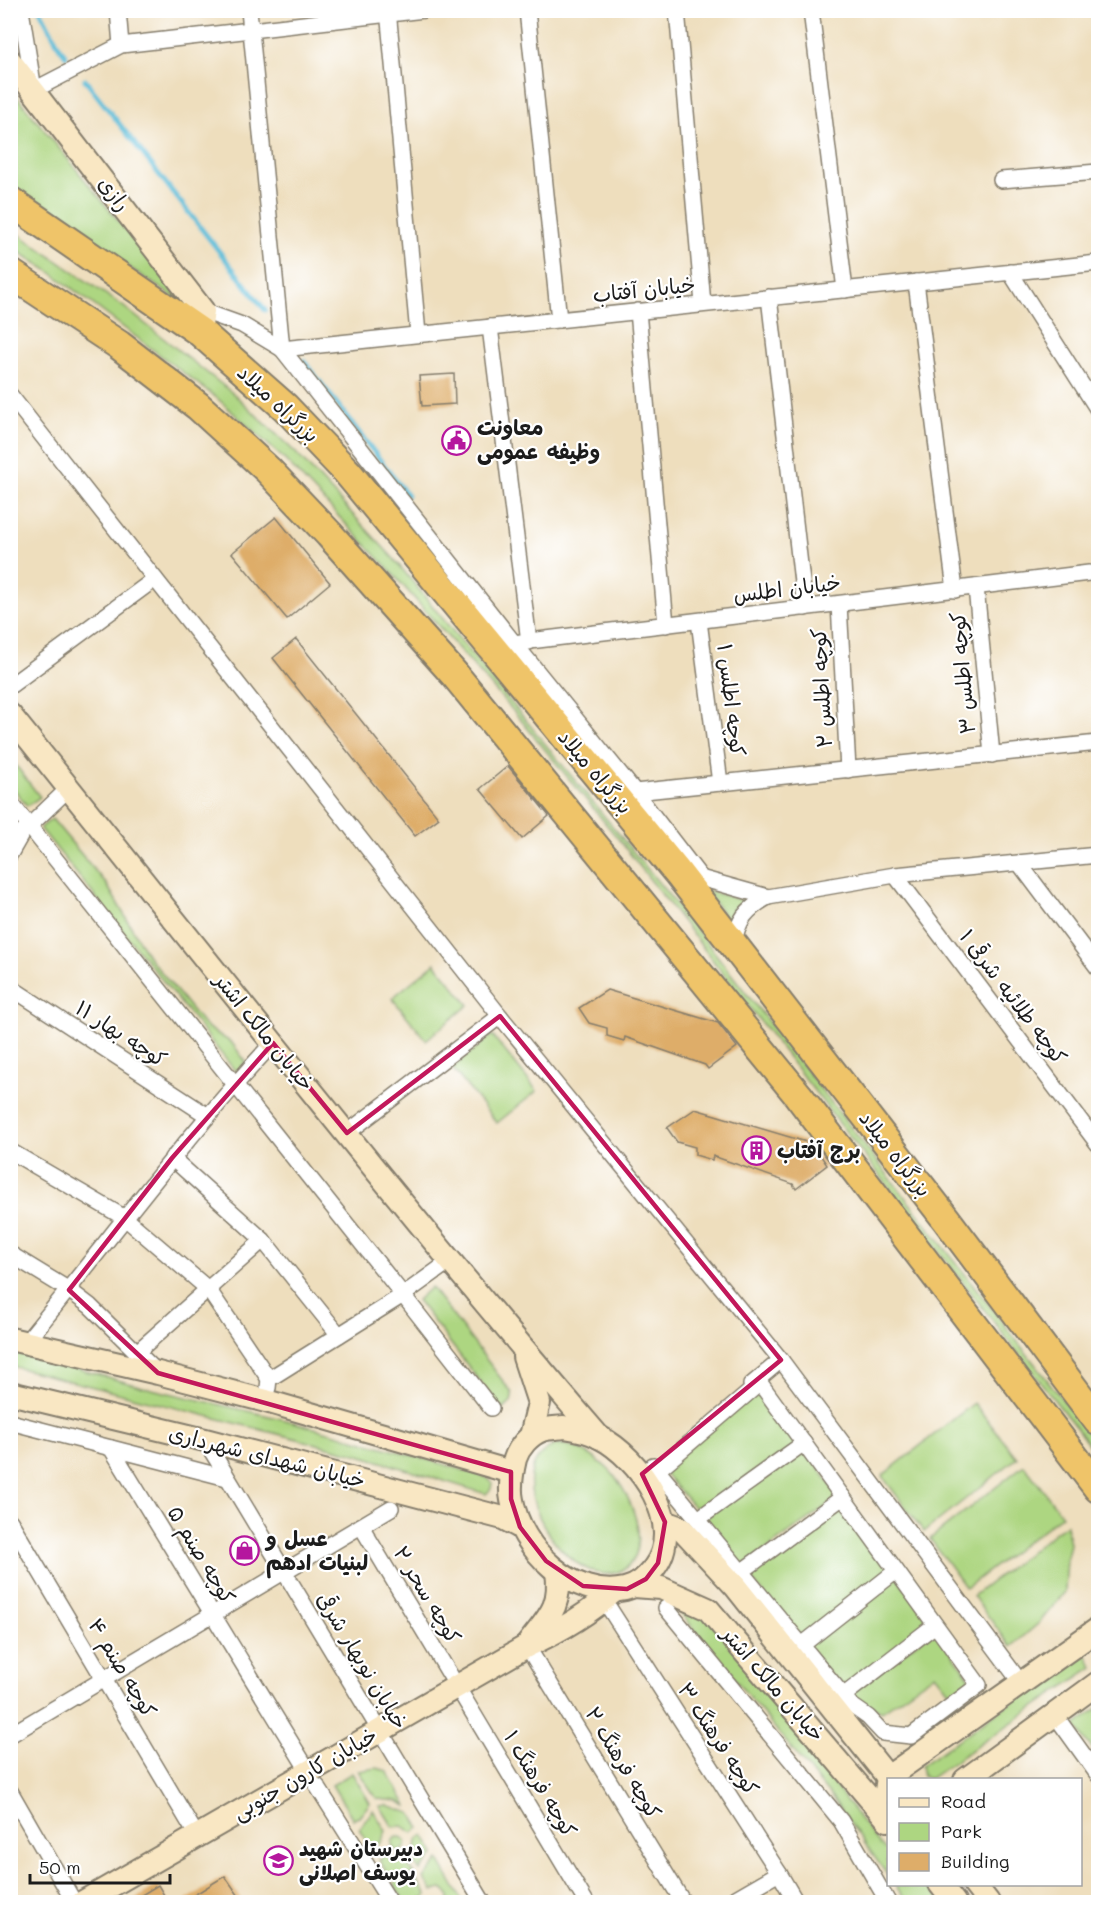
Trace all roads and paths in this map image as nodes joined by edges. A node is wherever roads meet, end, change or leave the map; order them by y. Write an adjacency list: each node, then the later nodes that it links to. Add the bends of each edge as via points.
1 (21, 10): 12 (street)
2 (118, 10): 10 (street)
3 (249, 10): 9 (street)
4 (424, 10): 8 (street)
5 (527, 10): 24 (street)
6 (677, 10): 22 (street)
7 (811, 10): 20 (street)
8 (389, 13): 9 (street); 27 (street)
9 (251, 31): 10 (street); 28 (street)
10 (121, 45): 12 (street)
11 (10, 61): 12 (main road, رازی)
12 (34, 90): 25 (main road, رازی)
13 (1098, 172): 14 (street)
14 (1001, 180)
15 (10, 201): 25 (highway, بزرگراه میلاد)
16 (1098, 263): 17 (street, خیابان آفتاب)
17 (1010, 272): 19 (street, خیابان آفتاب); 30 (street)
18 (10, 273): 93 (highway, بزرگراه میلاد, via 119,345 198,406 329,534 455,675 798,1095)
19 (916, 282): 20 (street, خیابان آفتاب); 34 (street)
20 (845, 290): 21 (street, خیابان آفتاب)
21 (769, 297): 22 (street, خیابان آفتاب); 36 (street)
22 (703, 304): 23 (street, خیابان آفتاب)
23 (638, 311): 24 (street, خیابان آفتاب); 38 (street)
24 (560, 320): 26 (street, خیابان آفتاب)
25 (202, 322): 28 (street, via 242,324); 39 (highway, بزرگراه میلاد)
26 (490, 327): 27 (street, خیابان آفتاب); 39 (street)
27 (418, 334): 28 (street, خیابان آفتاب)
28 (282, 349): 39 (street)
29 (10, 395): 32 (street)
30 (1098, 410)
31 (1089, 573): 33 (street, خیابان اطلس)
32 (155, 579): 40 (street); 59 (street)
33 (976, 587): 34 (street, خیابان اطلس); 43 (street, کوچه اطلس ۳)
34 (955, 590): 35 (street, خیابان اطلس)
35 (839, 604): 36 (street, خیابان اطلس); 44 (street, کوچه اطلس ۲)
36 (805, 608): 37 (street, خیابان اطلس)
37 (699, 621): 38 (street, خیابان اطلس); 45 (street, کوچه اطلس ۱)
38 (666, 625): 39 (street, خیابان اطلس)
39 (511, 644): 47 (street); 53 (highway, بزرگراه میلاد)
40 (10, 686)
41 (10, 715): 46 (main road, خیابان مالک اشتر)
42 (1098, 744): 43 (street)
43 (992, 755): 44 (street)
44 (848, 770): 45 (street)
45 (720, 783): 47 (street)
46 (69, 788): 49 (street); 60 (main road, خیابان مالک اشتر)
47 (635, 792): 53 (street)
48 (10, 802): 49 (street)
49 (20, 829): 50 (street); 61 (street)
50 (10, 854)
51 (1098, 855): 52 (street)
52 (1019, 863): 54 (street); 57 (street)
53 (689, 875): 55 (street); 56 (highway, بزرگراه میلاد)
54 (895, 875): 55 (street); 64 (street, کوچه طلائیه شرقی ۱)
55 (768, 897): 56 (street, via 744,916)
56 (733, 945): 83 (highway, بزرگراه میلاد)
57 (1098, 968)
58 (10, 987): 62 (street, کوچه بهار ۱۱)
59 (500, 1016): 63 (street); 78 (street)
60 (273, 1043): 61 (street); 63 (main road, خیابان مالک اشتر)
61 (236, 1083): 62 (street); 73 (street)
62 (208, 1116): 66 (street)
63 (346, 1133): 70 (main road, خیابان مالک اشتر)
64 (1098, 1144)
65 (10, 1151): 67 (street)
66 (172, 1158): 67 (street); 68 (street)
67 (125, 1218): 71 (street); 72 (street)
68 (263, 1240): 71 (street); 74 (street)
69 (10, 1254): 72 (street)
70 (450, 1261): 73 (street); 76 (main road, خیابان مالک اشتر)
71 (208, 1289): 77 (street); 80 (street)
72 (69, 1290): 75 (street); 77 (street, via 90,1305)
73 (403, 1294): 74 (street); 82 (street)
74 (339, 1335): 80 (street)
75 (18, 1341): 79 (main road)
76 (521, 1347): 85 (main road, خیابان مالک اشتر, via 539,1403); 86 (main road, خیابان مالک اشتر)
77 (137, 1352): 79 (street)
78 (781, 1360): 90 (street); 113 (street)
79 (158, 1373): 80 (main road)
80 (268, 1390): 91 (main road)
81 (10, 1393): 87 (main road, خیابان شهدای شهرداری)
82 (491, 1408)
83 (1098, 1421)
84 (10, 1422): 89 (street)
85 (531, 1436): 86 (main road, via 564,1427); 91 (main road, via 517,1454)
86 (599, 1437): 90 (main road)
87 (205, 1440): 92 (street, خیابان نوبهار شرقی); 100 (main road, خیابان شهدای شهرداری, via 503,1518)
88 (804, 1443): 90 (street, via 760,1383); 94 (street); 96 (street)
89 (111, 1448): 92 (street); 107 (street, کوچه صنم ۵)
90 (651, 1470): 96 (street); 98 (main road, via 652,1490)
91 (512, 1472): 100 (main road, via 511,1499)
92 (227, 1478): 103 (street, خیابان نوبهار شرقی)
93 (1098, 1488)
94 (843, 1497): 102 (street); 104 (street)
95 (391, 1508): 99 (street)
96 (698, 1519): 104 (street)
97 (10, 1521): 112 (street, کوچه صنم ۴)
98 (665, 1522): 105 (main road, via 658,1563 646,1579); 121 (main road, via 681,1528 735,1586)
99 (361, 1526): 103 (street); 115 (street, کوچه سحر ۲)
100 (520, 1527): 101 (main road)
101 (557, 1571): 105 (main road, via 583,1586); 111 (main road, خیابان کارون جنوبی, via 558,1600)
102 (896, 1571): 108 (street); 110 (street)
103 (284, 1572): 107 (street); 118 (street, خیابان نوبهار شرقی)
104 (741, 1572): 110 (street)
105 (617, 1592): 111 (main road, خیابان کارون جنوبی, via 552,1635); 125 (main road, خیابان مالک اشتر, via 661,1588 708,1609); 127 (street, کوچه فرهنگ ۳)
106 (666, 1608): 138 (street, via 841,1821)
107 (212, 1614): 112 (street); 123 (street, کوچه صنم ۵)
108 (935, 1625): 116 (street); 116 (street, via 979,1685 911,1736 883,1733)
109 (1098, 1629): 113 (main road)
110 (802, 1645): 116 (street)
111 (527, 1646): 115 (main road, خیابان کارون جنوبی); 135 (street, کوچه فرهنگ ۲)
112 (104, 1678): 119 (street); 126 (street, کوچه صنم ۴)
113 (1021, 1683): 121 (main road)
114 (1098, 1683): 117 (main road)
115 (457, 1686): 118 (main road, خیابان کارون جنوبی); 134 (street, کوچه فرهنگ ۱)
116 (843, 1696)
117 (1055, 1714): 120 (street); 122 (main road)
118 (380, 1731): 123 (main road, خیابان کارون جنوبی); 133 (street, خیابان نوبهار شرقی)
119 (10, 1735)
120 (1098, 1774)
121 (889, 1778)
122 (967, 1778)
123 (313, 1779): 126 (main road, خیابان کارون جنوبی); 132 (street, کوچه صنم ۵)
124 (10, 1791): 130 (street)
125 (886, 1814)
126 (197, 1836): 131 (main road, خیابان کارون جنوبی)
127 (779, 1873): 136 (street); 137 (street, کوچه فرهنگ ۳)
128 (942, 1886): 139 (main road)
129 (976, 1886): 140 (main road)
130 (74, 1902)
131 (83, 1902)
132 (390, 1902)
133 (483, 1902)
134 (586, 1902)
135 (683, 1902)
136 (729, 1902)
137 (796, 1902)
138 (888, 1902)
139 (954, 1902)
140 (988, 1902)

